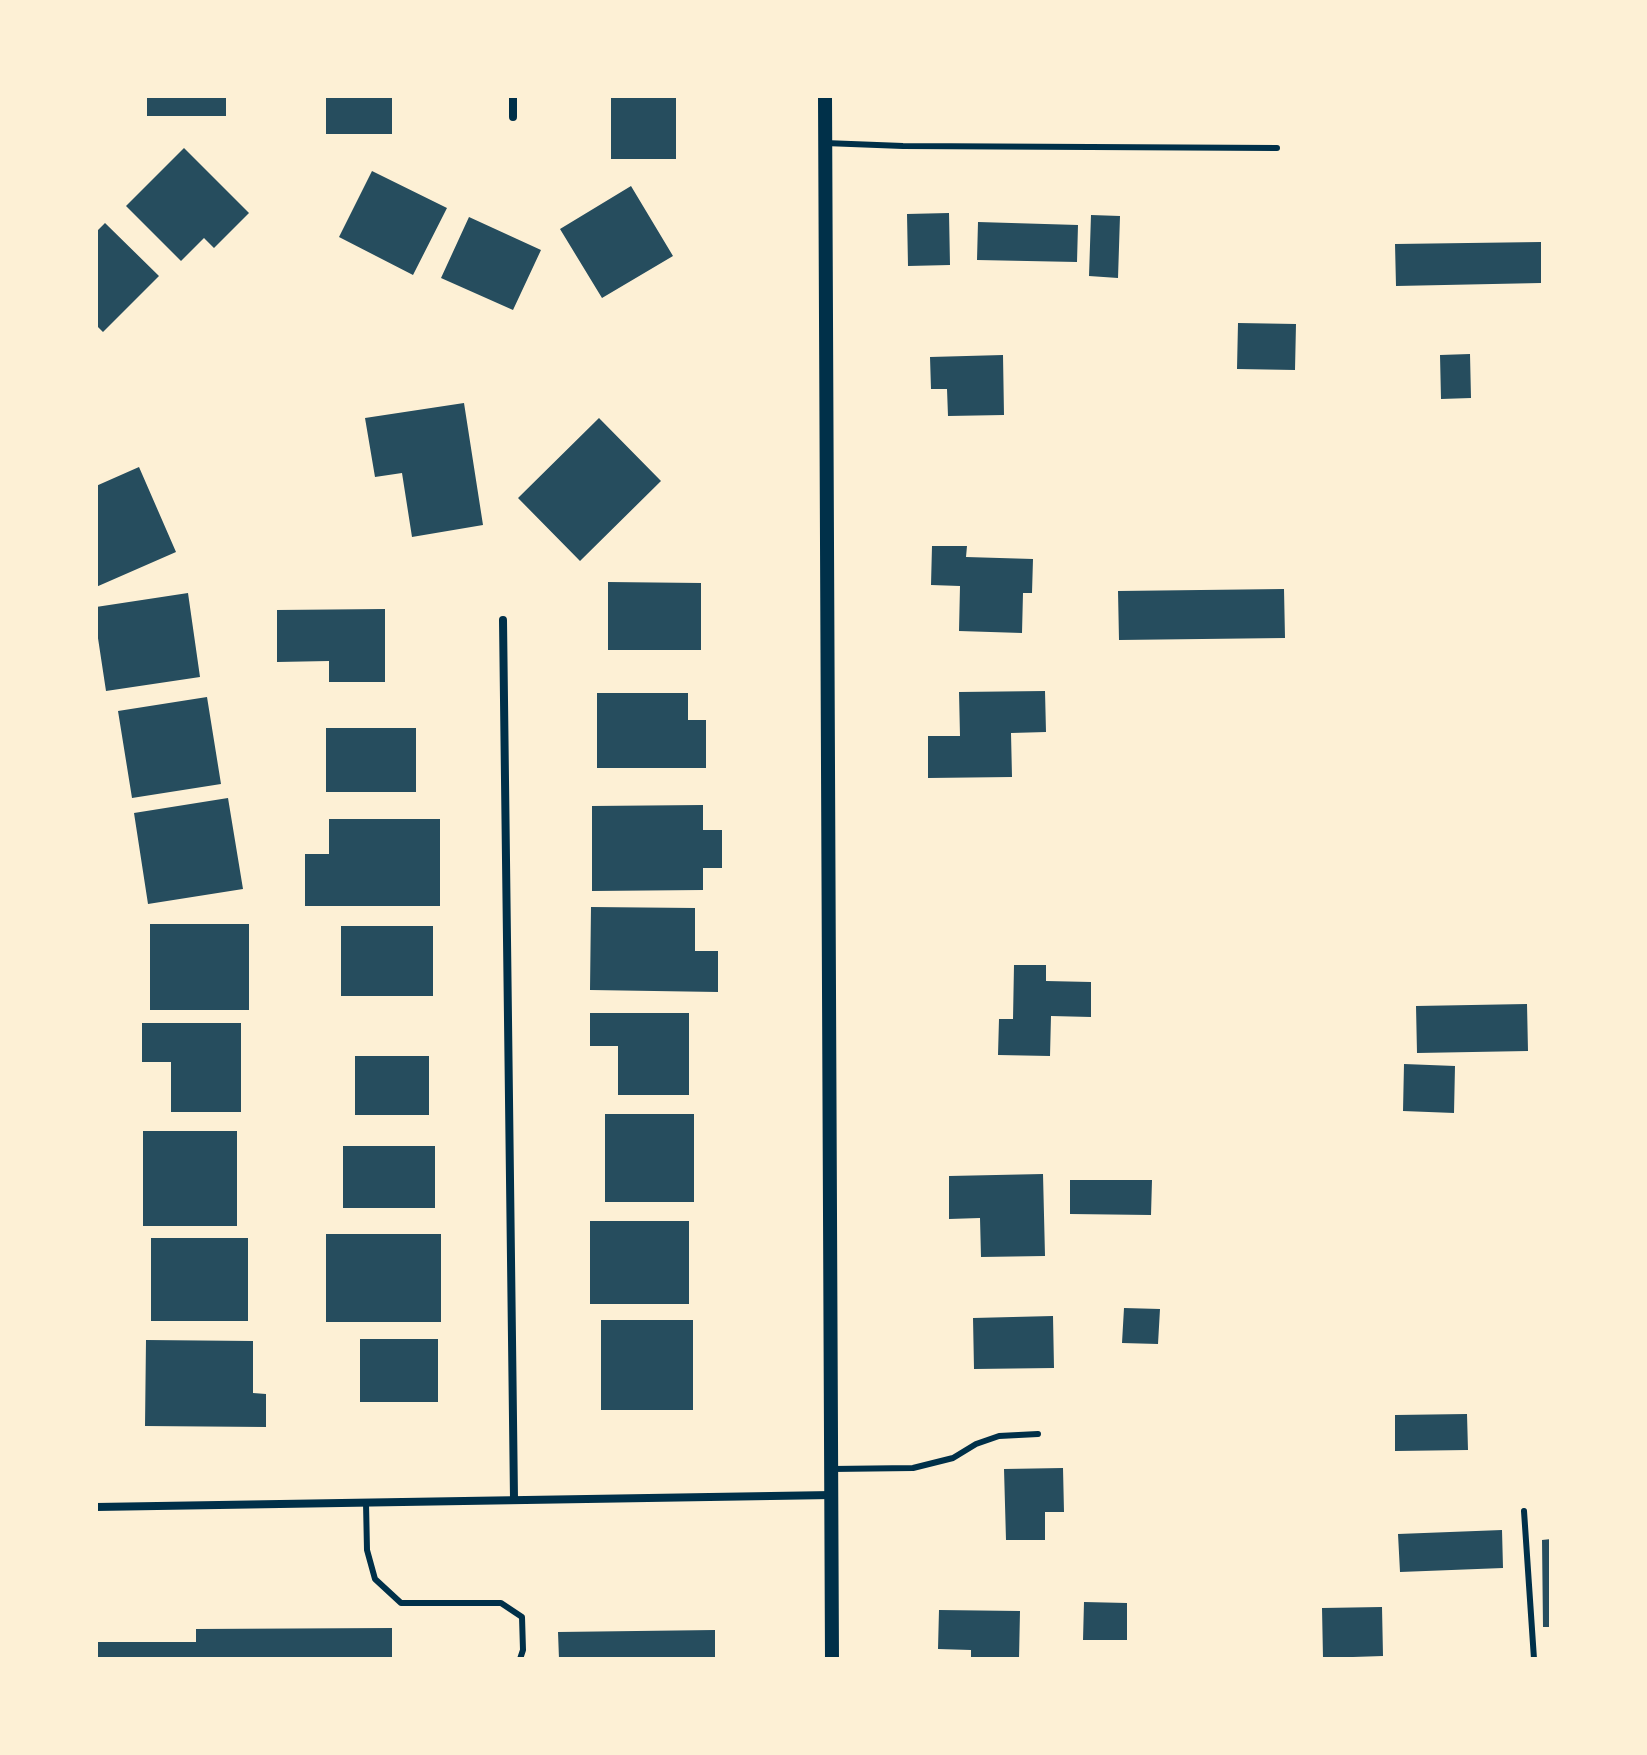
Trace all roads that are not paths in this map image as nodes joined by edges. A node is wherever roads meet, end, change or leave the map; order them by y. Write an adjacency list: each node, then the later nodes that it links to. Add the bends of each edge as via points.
1 (513, 96): 3 (street)
2 (825, 96): 4 (street)
3 (513, 117)
4 (825, 143): 5 (lane); 8 (street)
5 (1277, 148)
6 (503, 620): 10 (street)
7 (1038, 1434): 8 (lane, via 999,1436 953,1458 913,1468)
8 (832, 1469): 9 (street)
9 (832, 1495): 10 (street); 15 (street)
10 (514, 1499): 11 (street)
11 (366, 1503): 12 (street); 14 (lane, via 367,1550 375,1579 401,1603 501,1603 522,1617)
12 (96, 1507)
13 (1524, 1511): 16 (lane)
14 (520, 1659)
15 (832, 1659)
16 (1534, 1659)

